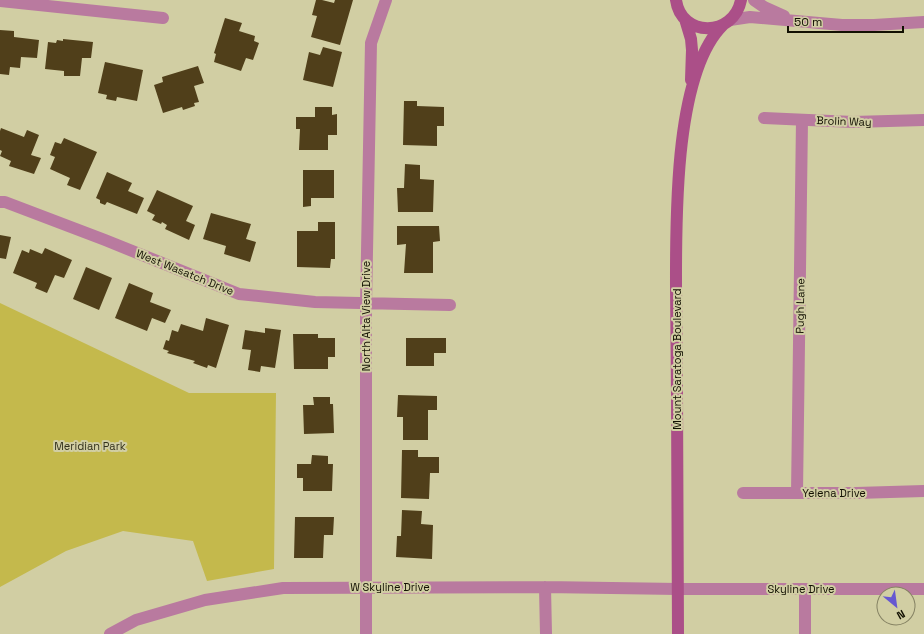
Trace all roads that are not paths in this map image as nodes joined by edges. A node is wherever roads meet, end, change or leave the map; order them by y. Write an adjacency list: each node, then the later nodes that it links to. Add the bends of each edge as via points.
1 (386, 0): 17 (street, North Alta View Drive, via 371,43)
2 (668, 0): 7 (street)
3 (676, 0): 7 (street, Mount Saratoga Boulevard)
4 (741, 0): 11 (street, Mount Saratoga Boulevard, via 739,8)
5 (754, 0): 9 (street, via 779,15)
6 (0, 1): 8 (street)
7 (682, 15): 11 (street, via 699,27 707,29); 12 (street, Mount Saratoga Boulevard, via 691,39)
8 (163, 18)
9 (795, 20): 10 (street, via 842,25); 11 (street, via 750,17)
10 (924, 22)
11 (727, 23): 12 (street, Mount Saratoga Boulevard, via 706,47)
12 (692, 85): 24 (street, Mount Saratoga Boulevard, via 684,127 677,211)
13 (764, 118): 14 (street, Brolin Way)
14 (802, 120): 15 (street, Brolin Way); 21 (street, Pugh Lane)
15 (924, 120)
16 (0, 202): 17 (street, West Wasatch Drive, via 105,240 239,294 315,302)
17 (366, 304): 18 (street, West Wasatch Drive); 22 (street, North Alta View Drive)
18 (450, 305)
19 (924, 491): 21 (street, Yelena Drive)
20 (743, 493): 21 (street, Yelena Drive)
21 (797, 493)
22 (366, 587): 23 (street, W Skyline Drive); 27 (street, W Skyline Drive, via 283,588 205,600 136,620); 28 (street, North Alta View Drive)
23 (545, 587): 24 (street, W Skyline Drive); 29 (street)
24 (678, 589): 25 (street, Skyline Drive); 30 (street, Mount Saratoga Boulevard)
25 (805, 589): 26 (street, Skyline Drive); 31 (street)
26 (924, 589)
27 (110, 634)
28 (366, 634)
29 (546, 634)
30 (678, 634)
31 (805, 634)

